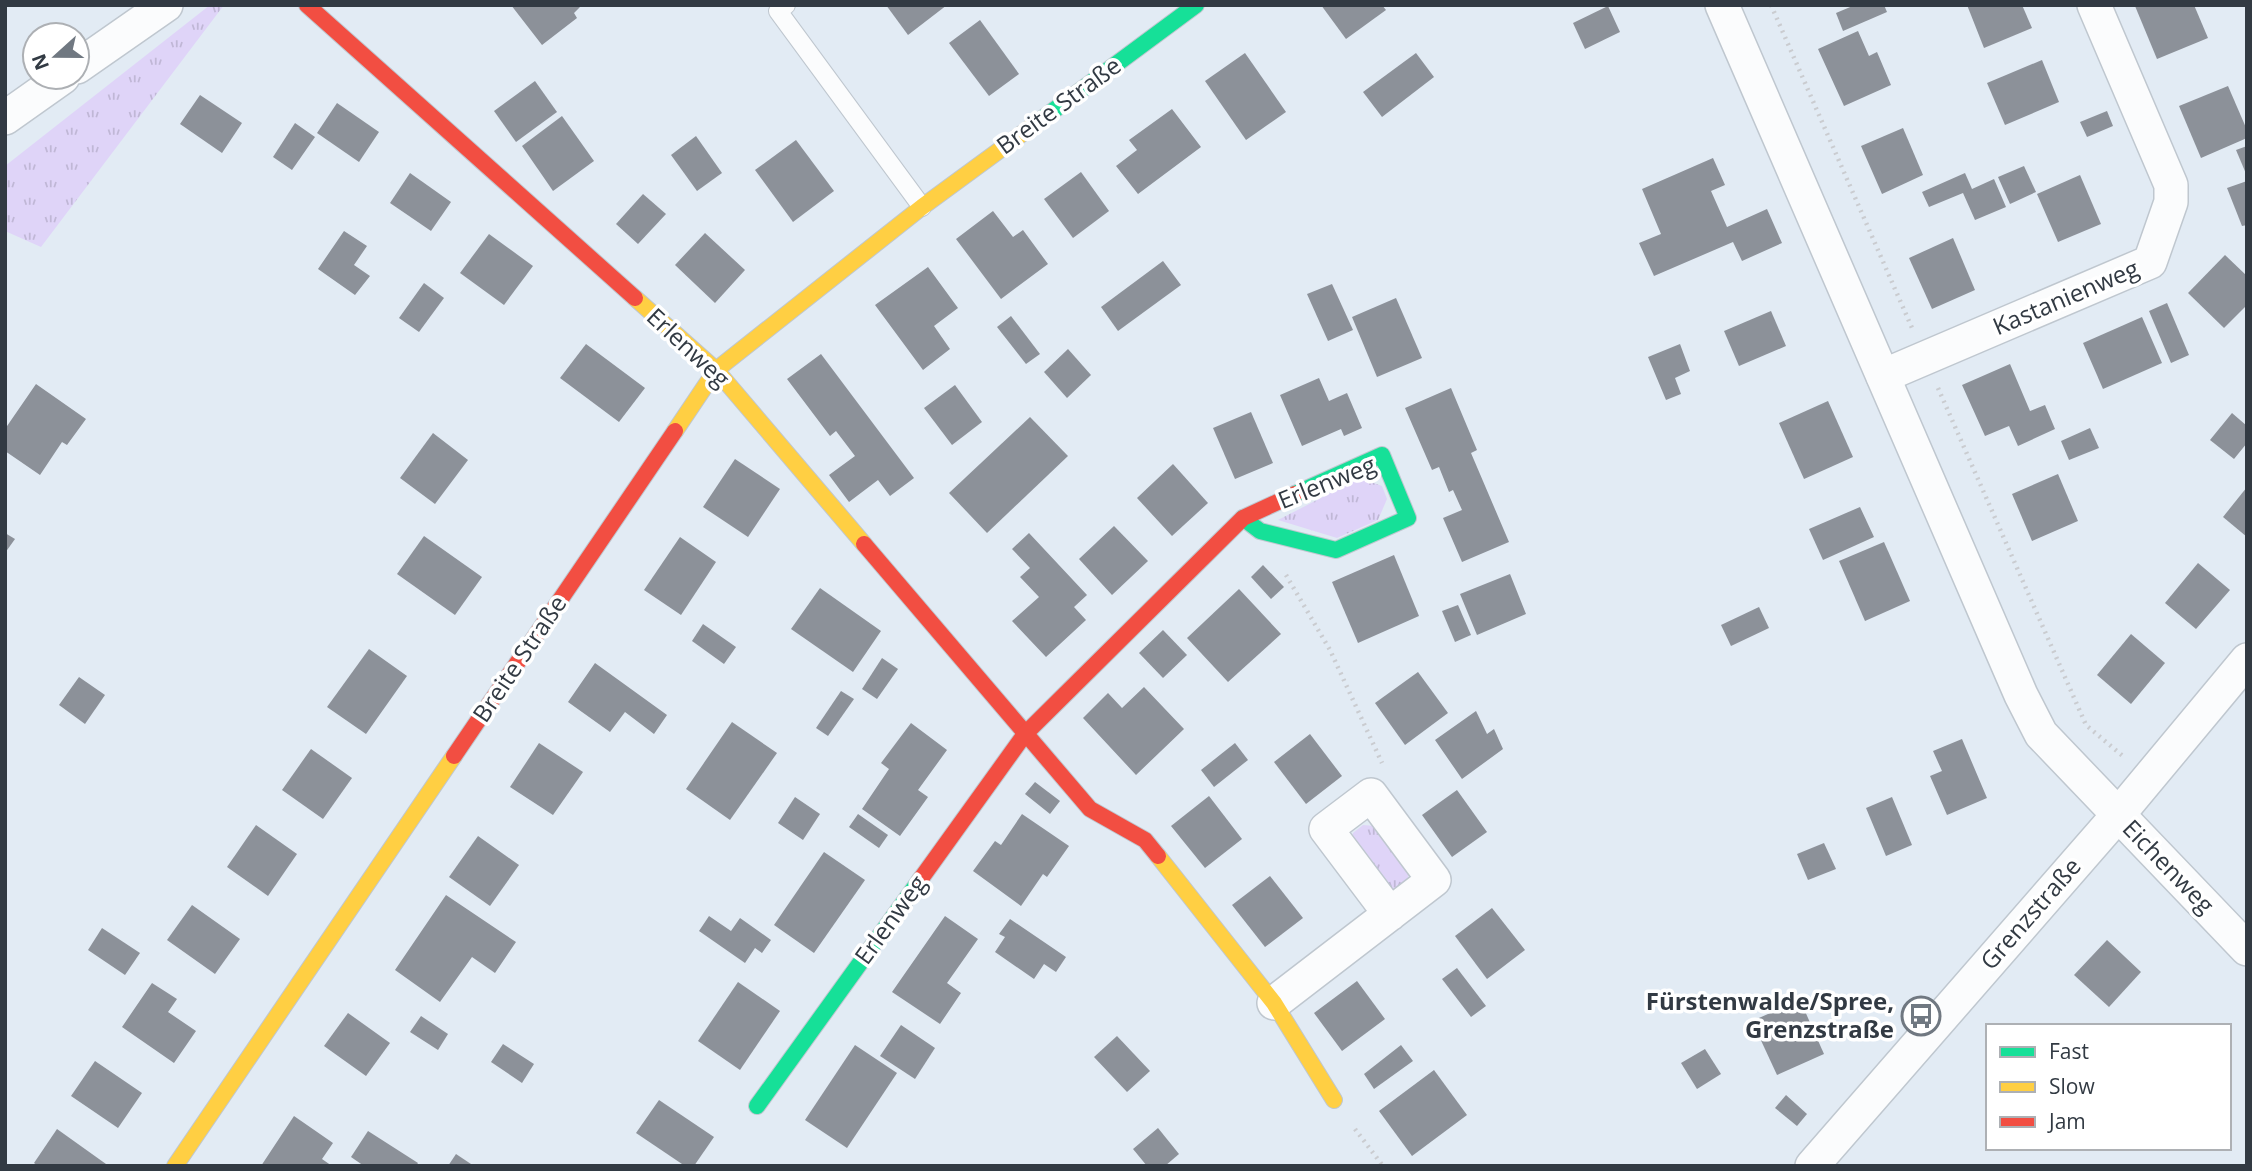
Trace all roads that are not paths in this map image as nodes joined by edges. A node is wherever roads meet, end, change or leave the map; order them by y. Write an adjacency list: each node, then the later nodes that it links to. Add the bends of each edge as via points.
1 (166, 5): 7 (street)
2 (307, 5): 11 (street, Erlenweg)
3 (786, 5): 10 (lane, via 778,11)
4 (1196, 5): 10 (street, Breite Straße)
5 (1722, 5): 12 (street)
6 (2094, 5): 12 (street, Kastanienweg, via 2171,184 2171,202 2150,262)
7 (91, 57)
8 (43, 91): 9 (street)
9 (5, 118)
10 (922, 207): 11 (street, Breite Straße)
11 (716, 370): 15 (street, Erlenweg); 22 (street, Breite Straße)
12 (1883, 376): 16 (street, via 2041,734)
13 (1242, 518): 13 (street, Erlenweg, via 1382,455 1408,518 1336,550 1260,531); 15 (street, Erlenweg)
14 (2247, 660): 16 (street, Grenzstraße)
15 (1025, 734): 19 (street, Erlenweg, via 1090,809 1144,840); 21 (street, Erlenweg)
16 (2118, 815): 18 (street, Eichenweg); 23 (street, Grenzstraße)
17 (1390, 914): 17 (street, via 1326,829 1371,794 1434,880); 19 (street)
18 (2247, 949)
19 (1274, 1003): 20 (street, Erlenweg)
20 (1334, 1100)
21 (757, 1106)
22 (175, 1166)
23 (1812, 1166)

